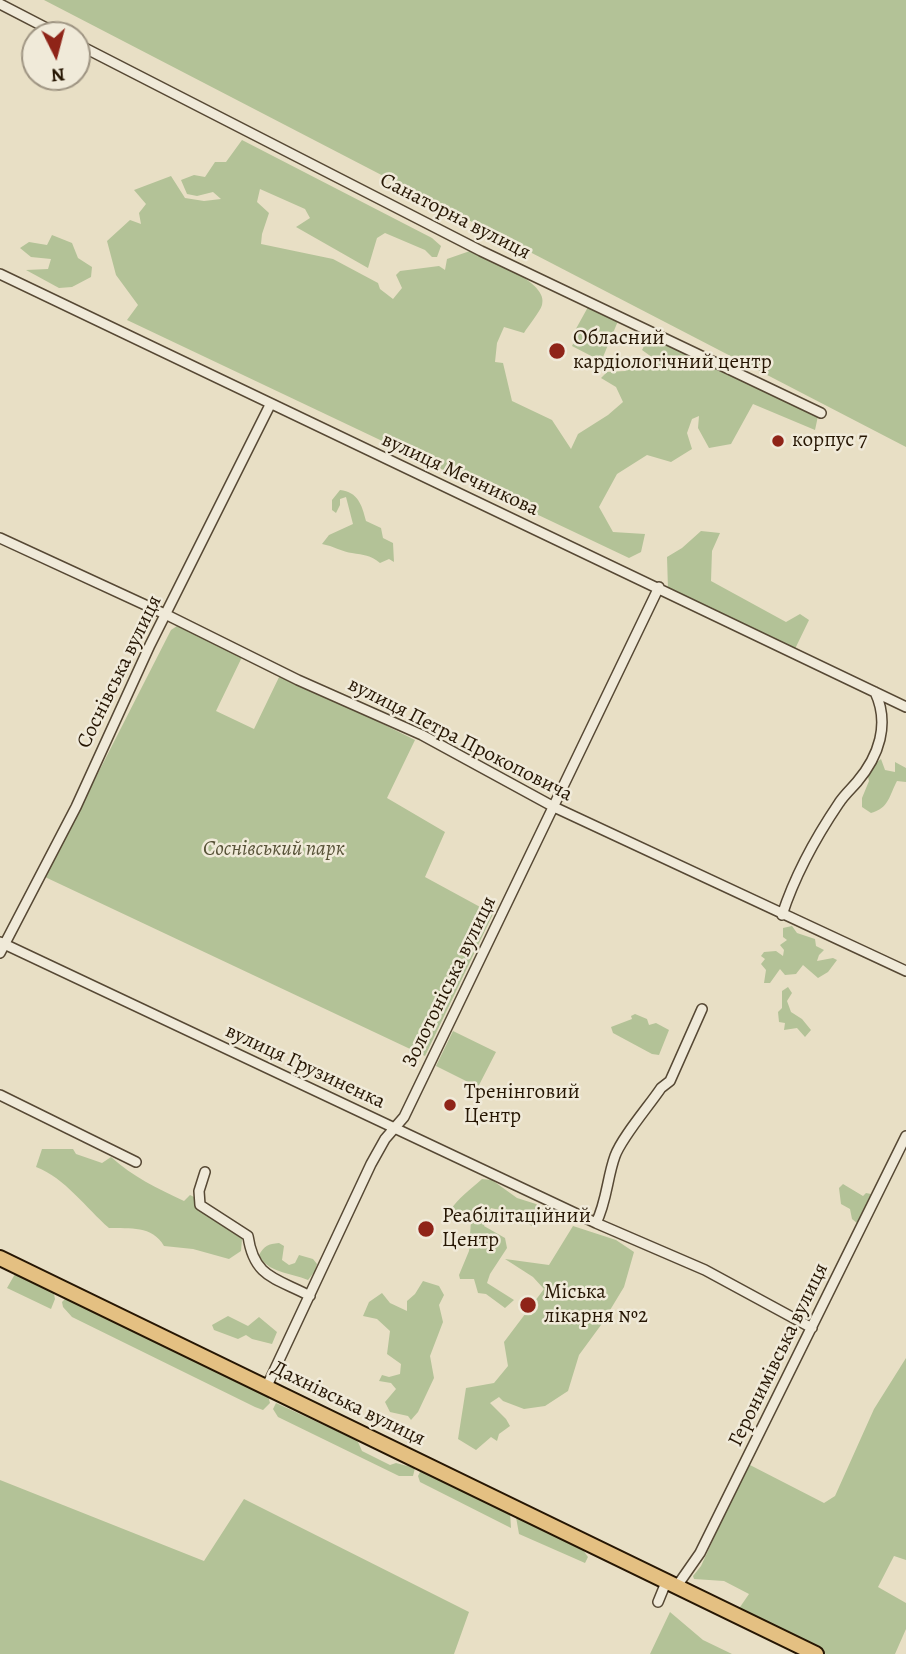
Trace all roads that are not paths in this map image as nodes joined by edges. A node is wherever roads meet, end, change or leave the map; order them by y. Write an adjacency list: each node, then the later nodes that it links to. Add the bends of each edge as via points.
1 (0, 4): 2 (street)
2 (33, 21)
3 (91, 51): 6 (street, Санаторна вулиця, via 481,251)
4 (0, 274): 5 (street, вулиця Мечникова)
5 (270, 405): 8 (street, вулиця Мечникова); 9 (street, Соснівська вулиця)
6 (821, 413)
7 (0, 538): 9 (street, вулиця Петра Прокоповича)
8 (659, 587): 10 (street, вулиця Мечникова); 12 (street, Золотоніська вулиця)
9 (167, 615): 12 (street, вулиця Петра Прокоповича, via 422,735); 14 (street, Соснівська вулиця, via 76,807)
10 (875, 692): 11 (street, вулиця Мечникова); 13 (street, via 883,724 878,746 794,880)
11 (906, 707)
12 (554, 807): 13 (street, вулиця Петра Прокоповича); 18 (street, Золотоніська вулиця, via 404,1117)
13 (782, 915): 15 (street, вулиця Петра Прокоповича)
14 (1, 947): 18 (street, вулиця Грузиненка)
15 (906, 971)
16 (702, 1009): 22 (street, via 670,1081 616,1152 605,1206)
17 (0, 1095): 20 (street)
18 (394, 1129): 22 (street, вулиця Грузиненка); 24 (street, Золотоніська вулиця, via 372,1164)
19 (906, 1136): 25 (street, Геронимівська вулиця)
20 (136, 1162)
21 (205, 1172): 24 (street, via 200,1205 248,1236 255,1264 264,1273)
22 (596, 1223): 25 (street, вулиця Грузиненка, via 705,1270)
23 (0, 1258): 26 (main road, Дахнівська вулиця)
24 (310, 1296): 26 (street, Золотоніська вулиця)
25 (812, 1328): 27 (street, Геронимівська вулиця, via 700,1553)
26 (266, 1388): 27 (main road, Дахнівська вулиця)
27 (672, 1583): 28 (street, Геронимівська вулиця); 29 (main road, Дахнівська вулиця)
28 (658, 1602)
29 (816, 1654)

